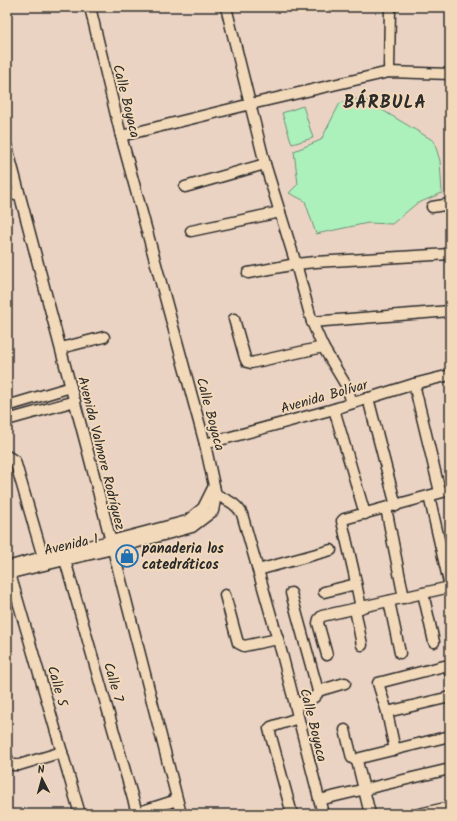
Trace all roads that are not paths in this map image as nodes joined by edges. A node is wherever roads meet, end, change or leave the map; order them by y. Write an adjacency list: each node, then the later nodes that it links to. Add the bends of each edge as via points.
1 (90, 7): 7 (street, Calle Boyaca)
2 (226, 7): 6 (street)
3 (390, 7): 4 (street)
4 (389, 72): 5 (street); 6 (street)
5 (450, 74)
6 (251, 104): 7 (street); 9 (street)
7 (121, 136): 36 (street, Calle Boyaca)
8 (7, 147): 10 (street, Avenida Valmore Rodríguez)
9 (265, 164): 11 (street); 16 (street)
10 (11, 179): 12 (street, Avenida Valmore Rodríguez)
11 (185, 187)
12 (19, 193): 13 (street); 25 (street, Avenida Valmore Rodríguez)
13 (7, 196)
14 (450, 204): 15 (street)
15 (432, 207)
16 (280, 212): 17 (street); 19 (street)
17 (191, 231)
18 (450, 254): 19 (street)
19 (296, 264): 20 (street); 23 (street)
20 (248, 273)
21 (450, 311): 23 (street)
22 (234, 319): 26 (street, via 247,362)
23 (312, 322): 26 (street)
24 (104, 337): 25 (street)
25 (61, 348): 29 (street, Avenida Valmore Rodríguez)
26 (323, 348): 32 (street, via 344,381)
27 (450, 375): 28 (street, Avenida Bolívar)
28 (414, 384): 30 (street, Avenida Bolívar); 40 (street)
29 (71, 387): 31 (street, Avenida Valmore Rodríguez); 33 (street)
30 (368, 398): 32 (street, Avenida Bolívar); 42 (street)
31 (75, 401): 35 (street); 45 (street, Avenida Valmore Rodríguez)
32 (352, 403): 34 (street, Avenida Bolívar)
33 (7, 406)
34 (334, 409): 36 (street, Avenida Bolívar); 44 (street)
35 (7, 420)
36 (205, 444): 38 (street, Calle Boyaca)
37 (7, 456): 47 (street, via 15,461)
38 (215, 490): 45 (street, Avenida 1, via 203,508 187,521); 50 (street, Calle Boyaca, via 238,507 242,514)
39 (450, 490): 40 (street)
40 (440, 492): 41 (street)
41 (429, 496): 42 (street); 52 (street)
42 (396, 506): 43 (street)
43 (386, 508): 44 (street); 57 (street)
44 (365, 514): 51 (street, via 344,519 342,522)
45 (112, 545): 47 (street, Avenida 1); 48 (street, Avenida 1); 80 (street, Avenida Valmore Rodríguez)
46 (331, 550): 50 (street)
47 (42, 557): 49 (street, Avenida 1)
48 (65, 560): 49 (street, Avenida 1); 83 (street, Calle 7)
49 (8, 570): 75 (street, Calle 5)
50 (258, 570): 60 (street, Calle Boyaca)
51 (356, 584): 53 (street); 59 (street)
52 (450, 587): 55 (street)
53 (324, 592)
54 (291, 593): 67 (street)
55 (423, 593): 57 (street); 61 (street)
56 (225, 595): 60 (street, via 240,645)
57 (404, 598): 58 (street)
58 (390, 601): 59 (street); 63 (street)
59 (358, 608): 62 (street); 64 (street, via 322,616 319,619)
60 (278, 639): 69 (street, Calle Boyaca)
61 (434, 642)
62 (362, 645)
63 (400, 654)
64 (327, 655)
65 (450, 673): 70 (street, via 449,668 444,666 378,683)
66 (345, 683): 67 (street)
67 (318, 691): 69 (street, via 315,697)
68 (450, 697): 70 (street)
69 (295, 704): 71 (street, Calle Boyaca)
70 (387, 712): 74 (street)
71 (298, 718): 81 (street, Calle Boyaca); 86 (street, via 269,729)
72 (345, 730): 77 (street, via 352,758)
73 (450, 736): 74 (street)
74 (395, 750): 77 (street, via 360,758)
75 (62, 752): 76 (street, via 19,765 8,761); 84 (street, Calle 5)
76 (7, 757)
77 (357, 761): 79 (street)
78 (450, 769): 79 (street)
79 (363, 789): 81 (street); 88 (street)
80 (177, 800): 83 (street); 85 (street, Avenida Valmore Rodríguez)
81 (319, 800): 87 (street, Calle Boyaca)
82 (450, 807): 89 (street)
83 (135, 813)
84 (80, 814)
85 (181, 814)
86 (292, 814)
87 (323, 814)
88 (370, 814)
89 (419, 814)

